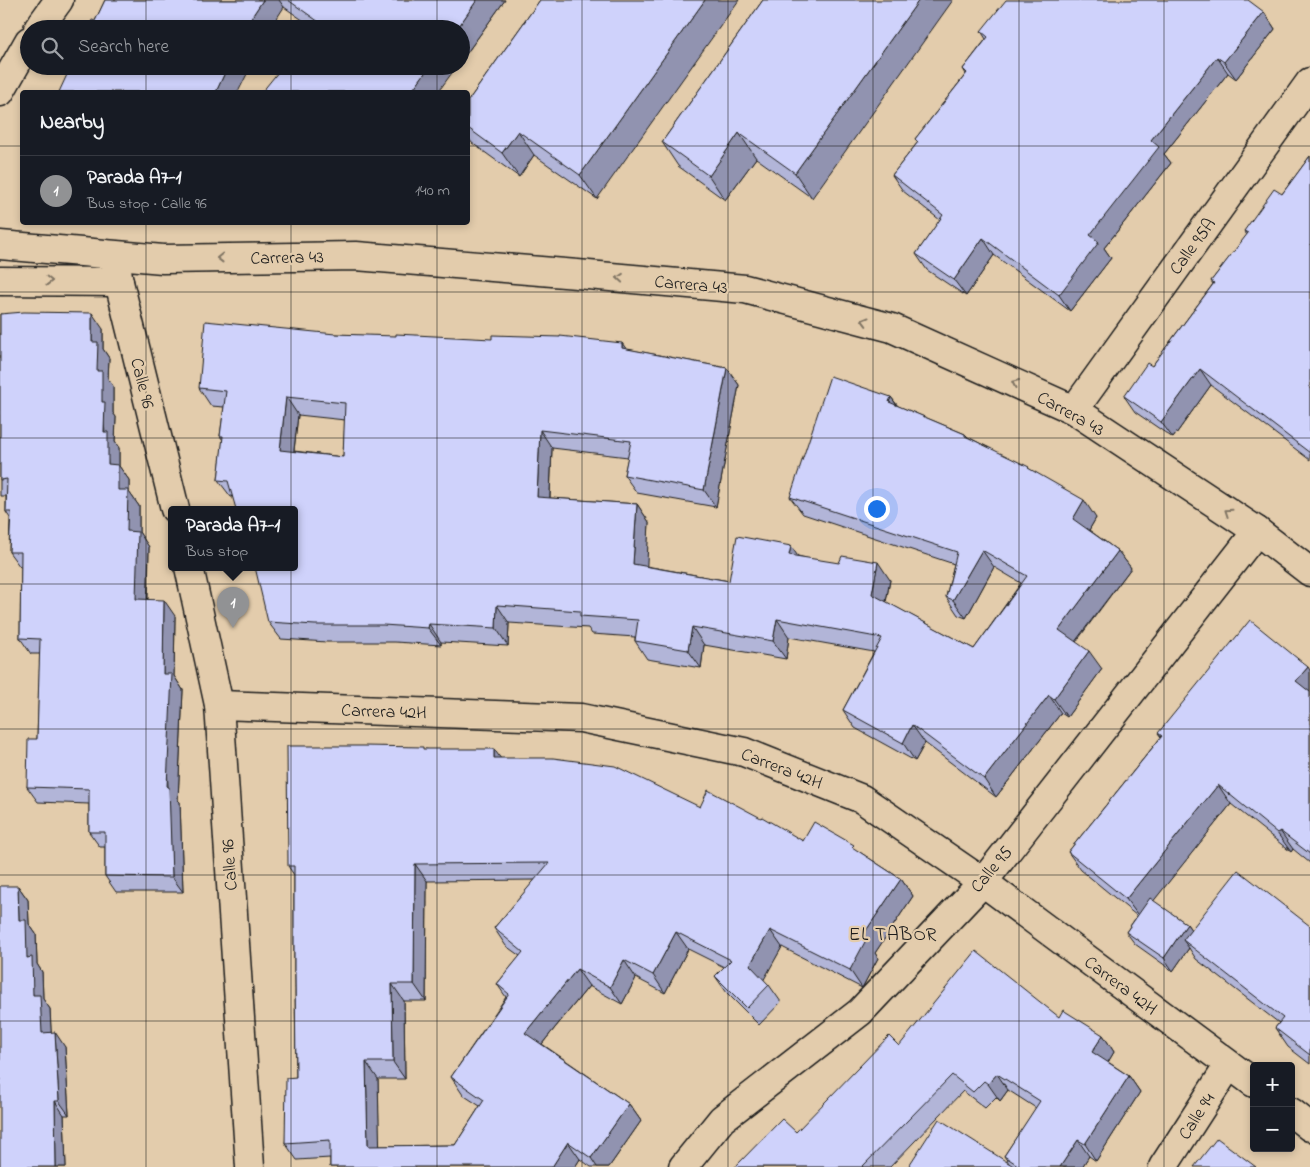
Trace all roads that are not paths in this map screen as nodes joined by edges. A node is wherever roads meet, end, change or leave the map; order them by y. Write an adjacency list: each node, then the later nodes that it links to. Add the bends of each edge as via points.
1 (60, 0): 2 (street)
2 (45, 20)
3 (20, 57): 5 (street)
4 (1310, 82): 10 (street, Calle 95A)
5 (0, 92)
6 (0, 245): 7 (street, Carrera 43)
7 (114, 256): 9 (street, Calle 96); 10 (street, Carrera 43, one-way to 7, via 892,328 745,289 356,256 163,259)
8 (0, 281): 9 (street, one-way to 9)
9 (119, 282): 11 (street, Calle 96)
10 (1074, 410): 12 (street, Carrera 43, one-way to 10)
11 (174, 506)
12 (1257, 532): 14 (street, Carrera 43); 16 (street, Calle 95)
13 (190, 571): 15 (street, Calle 96)
14 (1310, 572)
15 (219, 705): 16 (street, Carrera 42H, via 581,718 744,752 862,799); 21 (street, Calle 96)
16 (983, 882): 17 (street, Carrera 42H); 22 (street, Calle 95, via 860,1012 722,1119)
17 (1229, 1064): 18 (street, Carrera 42H); 23 (street, Calle 94)
18 (1250, 1081)
19 (1295, 1115): 20 (street)
20 (1310, 1127)
21 (250, 1167)
22 (683, 1167)
23 (1163, 1167)

